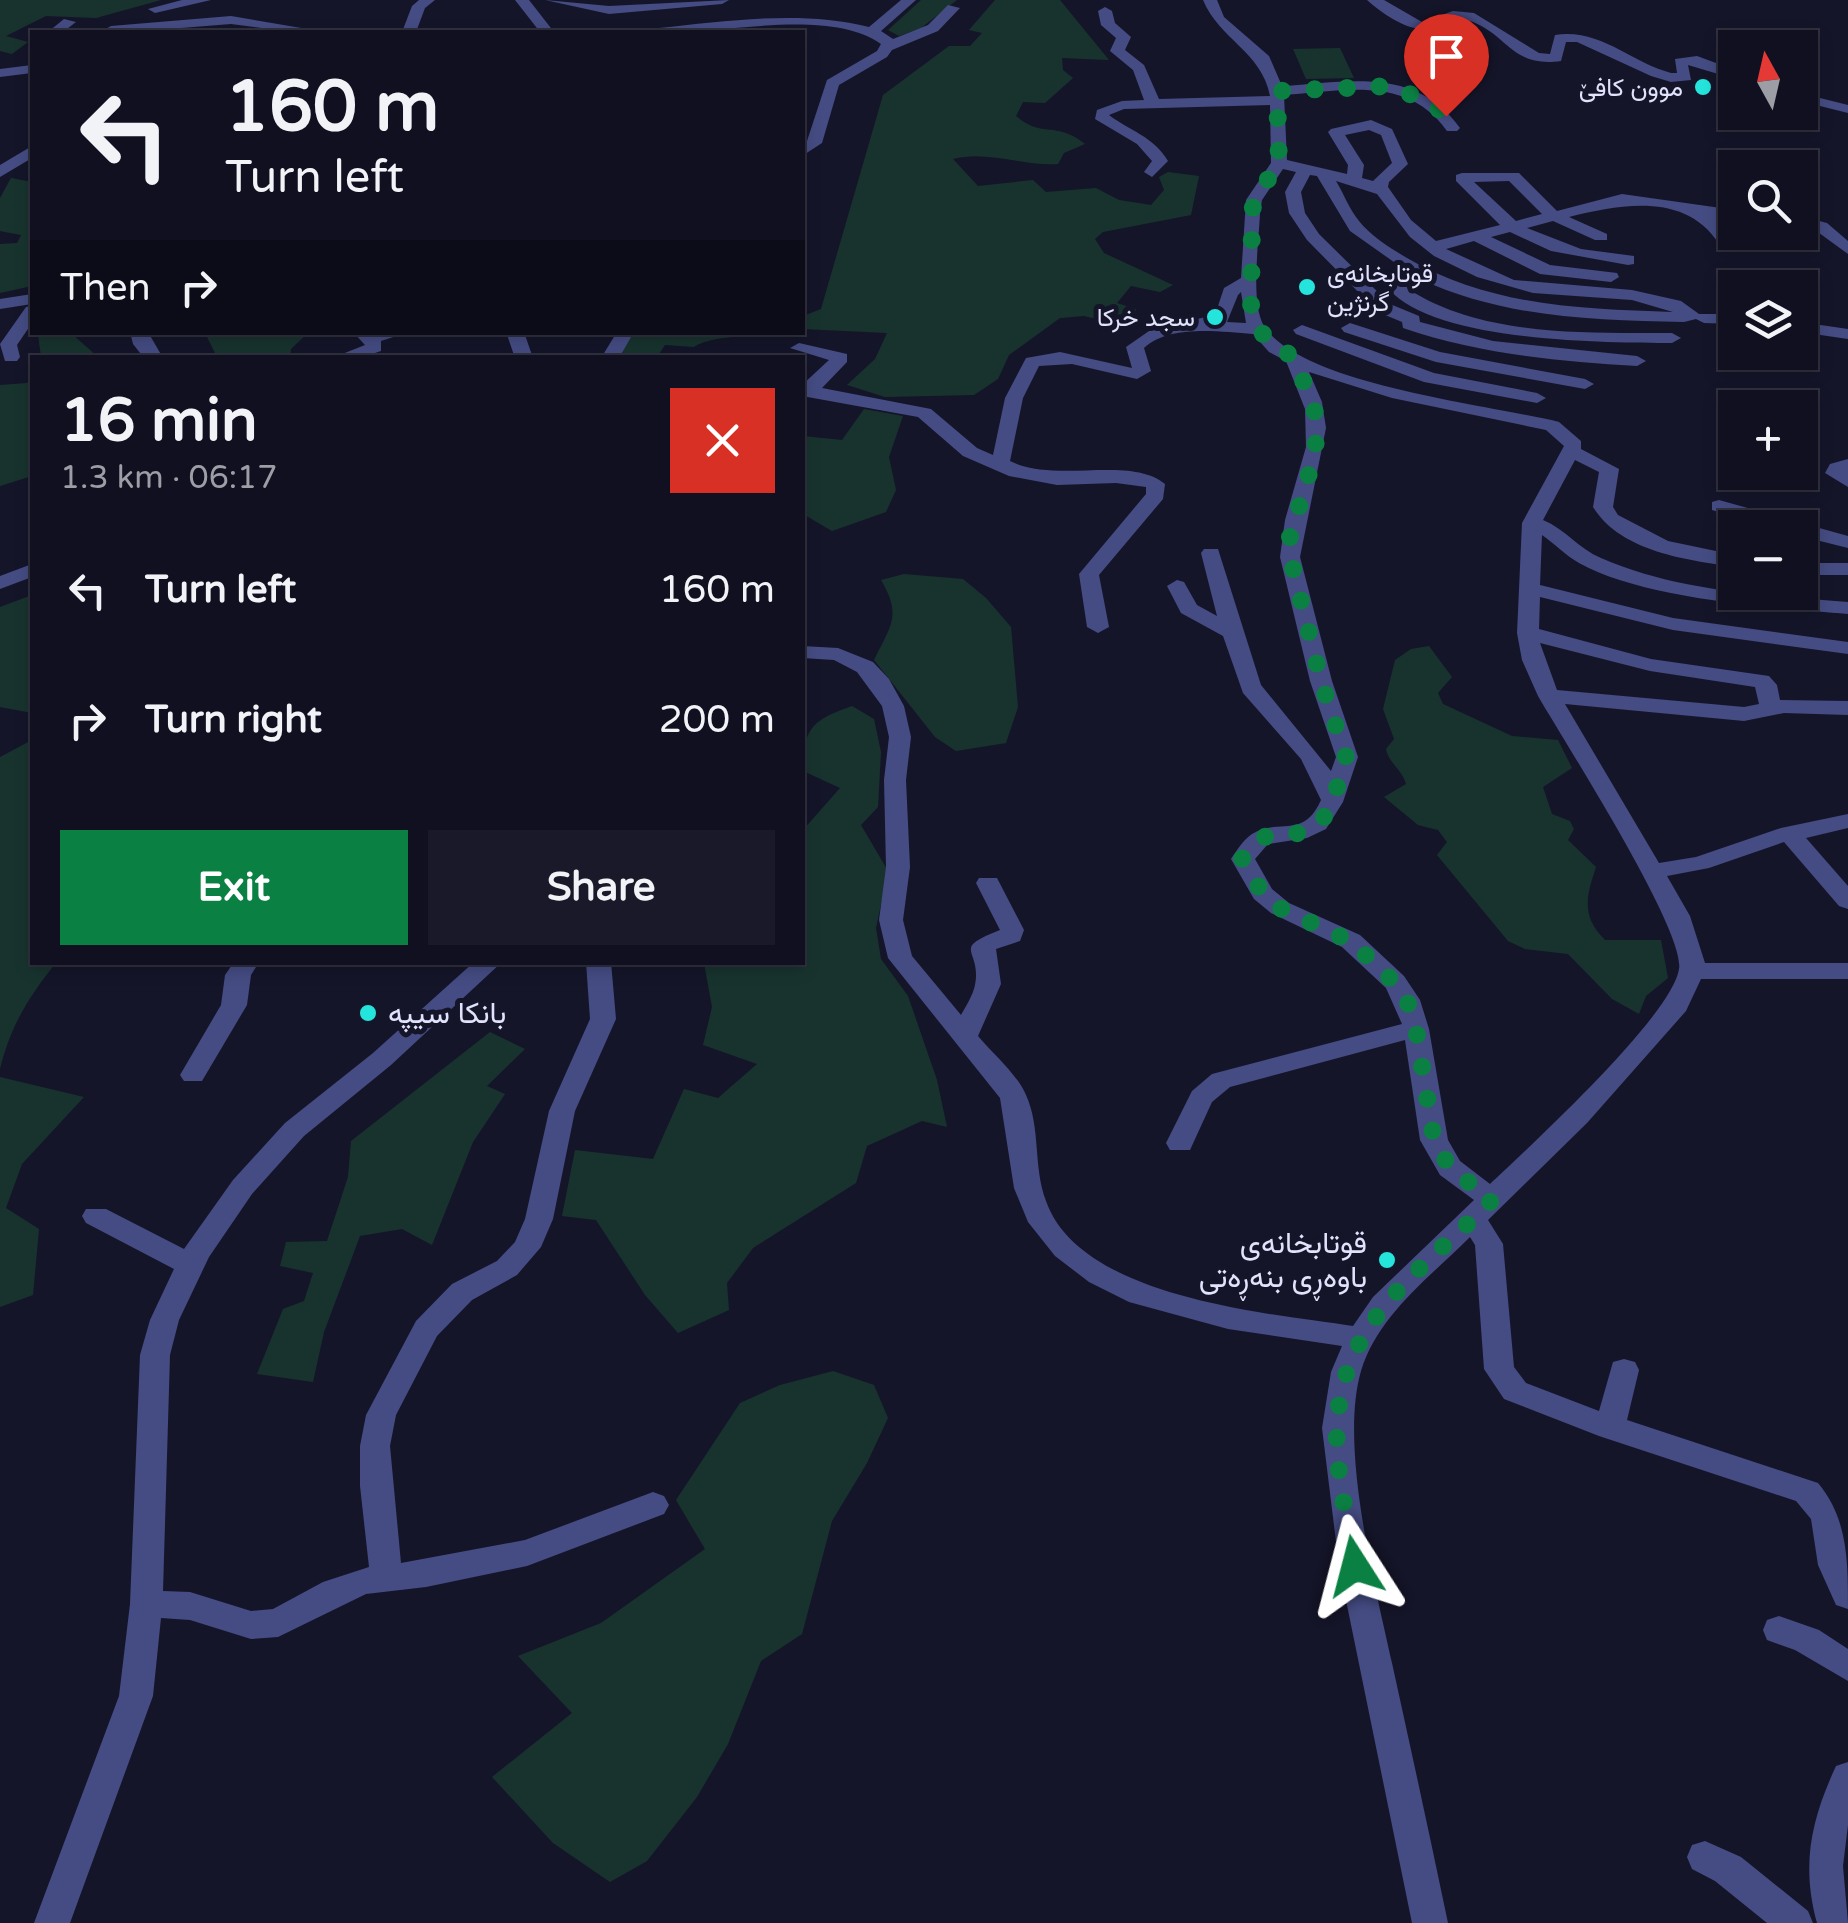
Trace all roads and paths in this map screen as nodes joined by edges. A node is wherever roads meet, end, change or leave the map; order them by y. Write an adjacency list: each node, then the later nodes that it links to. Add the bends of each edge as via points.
1 (204, 0): 13 (street, via 132,13)
2 (428, 0): 16 (street)
3 (522, 0): 17 (street)
4 (552, 0): 5 (street, via 609,10)
5 (722, 0)
6 (909, 0): 19 (street)
7 (1210, 0): 24 (street, via 1218,19 1264,60)
8 (1374, 0): 22 (street, via 1425,28 1453,16 1479,17 1512,48 1533,56 1556,58 1560,38 1575,37 1668,78 1686,77 1680,62 1688,58)
9 (953, 8): 20 (street, via 933,28)
10 (1105, 10): 26 (street, via 1108,25 1124,36 1118,51 1139,68)
11 (68, 22): 12 (street)
12 (57, 30)
13 (112, 30)
14 (137, 30): 15 (street, via 230,20)
15 (303, 30)
16 (410, 30)
17 (545, 30)
18 (678, 30): 19 (street, via 794,22)
19 (873, 31): 20 (street)
20 (887, 46): 30 (street, via 832,83 814,143)
21 (25, 68): 23 (street)
22 (1718, 69)
23 (0, 73)
24 (1276, 96): 26 (street); 27 (street); 32 (street)
25 (1818, 102): 28 (street)
26 (1153, 103): 35 (street, via 1102,113 1156,152 1160,160)
27 (1358, 107): 29 (street, via 1391,86 1433,104); 37 (street, via 1336,132 1356,166); 38 (street, via 1387,132 1400,164 1380,180)
28 (1848, 110)
29 (1452, 128)
30 (805, 150)
31 (30, 152): 34 (street)
32 (1279, 163): 33 (street); 52 (street, via 1254,200)
33 (1305, 170): 36 (street); 59 (street, via 1293,192 1297,214 1313,237 1384,308)
34 (0, 172)
35 (1152, 172)
36 (1324, 176): 37 (street); 50 (street, via 1352,223)
37 (1354, 182): 38 (street)
38 (1380, 189): 47 (street)
39 (1698, 212): 40 (street); 41 (street, via 1630,198); 44 (street)
40 (1718, 214)
41 (1551, 216): 43 (street); 43 (street, via 1514,176 1462,178 1481,205); 46 (street)
42 (1818, 225): 48 (street)
43 (1513, 226): 45 (street); 49 (street, via 1550,248)
44 (1718, 229)
45 (1476, 236): 47 (street); 51 (street, via 1546,270)
46 (1601, 237)
47 (1432, 247): 57 (street, via 1510,283 1568,294 1658,296)
48 (1848, 249)
49 (1628, 260)
50 (1417, 272): 55 (street, via 1398,289); 57 (street, via 1518,308)
51 (1610, 276)
52 (1252, 279): 60 (street, via 1230,292 1223,318); 62 (street, via 1249,300)
53 (30, 299): 54 (street)
54 (0, 304)
55 (1437, 309): 59 (street); 66 (street, via 1520,330)
56 (30, 313): 71 (street, via 13,333)
57 (1693, 318): 58 (street); 66 (street)
58 (1718, 319)
59 (1411, 322): 67 (street); 73 (street, via 1479,346)
60 (1195, 328): 62 (street); 79 (street, via 1138,342 1137,374 1061,356 1032,362 1014,398 1002,460)
61 (1350, 328): 67 (street)
62 (1257, 330): 72 (street)
63 (1302, 330): 76 (street, via 1430,378)
64 (1818, 330): 65 (street)
65 (1848, 334)
66 (1672, 338): 73 (street)
67 (1377, 340): 74 (street, via 1446,362)
68 (372, 344): 70 (street)
69 (799, 348): 75 (street, via 841,358)
70 (348, 355)
71 (11, 357)
72 (1293, 357): 77 (street, via 1360,384); 104 (street, via 1314,406 1317,432 1290,556 1321,681 1344,742 1346,757)
73 (1637, 361): 74 (street)
74 (1584, 384): 76 (street)
75 (806, 391): 79 (street, via 924,413 980,460)
76 (1537, 398): 77 (street)
77 (1485, 412): 78 (street, via 1552,426 1569,438)
78 (1573, 452): 84 (street); 88 (street, via 1609,469 1603,507 1615,526)
79 (995, 462): 96 (street, via 1029,478 1155,484 1156,495 1088,574)
80 (1848, 465): 81 (street, via 1834,473)
81 (1848, 481)
82 (1719, 506): 83 (street)
83 (1732, 510)
84 (1532, 522): 94 (street); 95 (street, via 1584,558 1628,574 1724,594)
85 (1818, 534): 86 (street)
86 (1848, 542)
87 (1211, 553): 98 (street)
88 (1718, 557)
89 (1818, 569): 90 (street)
90 (1848, 569)
91 (30, 571): 92 (street)
92 (0, 584)
93 (1177, 586): 98 (street, via 1196,615)
94 (1530, 588): 97 (street); 99 (street, via 1672,624)
95 (1848, 608)
96 (1098, 627)
97 (1528, 633): 101 (street); 102 (street, via 1650,665 1761,681)
98 (1234, 634): 104 (street, via 1252,691 1325,774)
99 (1848, 648)
100 (805, 652): 116 (street, via 838,654 865,666 893,706 900,738 891,920 900,958)
101 (1549, 696): 102 (street, via 1744,714); 107 (street)
102 (1770, 708): 103 (street)
103 (1848, 708)
104 (1330, 797): 115 (street, via 1314,827 1261,836 1242,859 1280,908 1352,942 1375,962 1407,1000)
105 (1848, 821): 106 (street)
106 (1789, 834): 107 (street, via 1702,863); 109 (street)
107 (1650, 872): 113 (street, via 1678,916)
108 (988, 883): 116 (street, via 1012,930 983,945 988,984)
109 (1848, 900)
110 (245, 965): 117 (street, via 234,1005)
111 (487, 965): 121 (street, via 321,1105)
112 (598, 965): 126 (street, via 603,1019 562,1111 528,1247 507,1268 462,1292 426,1328 381,1414 376,1486)
113 (1692, 971): 114 (street); 119 (street, via 1677,1005 1647,1040)
114 (1848, 971)
115 (1416, 1029): 118 (street, via 1222,1080 1201,1096); 119 (street, via 1434,1140)
116 (964, 1039): 122 (street, via 1012,1095 1022,1118 1036,1213 1072,1256 1110,1284 1162,1302)
117 (193, 1075)
118 (1180, 1144)
119 (1483, 1210): 122 (street, via 1384,1305); 124 (street, via 1505,1382 1541,1404)
120 (96, 1216): 121 (street)
121 (187, 1263): 128 (street, via 161,1322 155,1355)
122 (1360, 1338): 134 (street, via 1346,1372 1337,1428 1342,1479)
123 (1624, 1370): 124 (street)
124 (1610, 1428): 127 (street, via 1728,1464 1826,1504 1838,1536 1834,1572)
125 (653, 1506): 126 (street, via 527,1553)
126 (386, 1577): 128 (street, via 334,1592 278,1624 251,1625 190,1606)
127 (1848, 1595)
128 (146, 1604): 133 (street, via 136,1696)
129 (1779, 1630): 130 (street)
130 (1848, 1667)
131 (1848, 1776): 136 (street, via 1831,1816 1824,1859 1823,1886)
132 (1705, 1857): 135 (street)
133 (52, 1923)
134 (1430, 1923)
135 (1794, 1923)
136 (1834, 1923)

